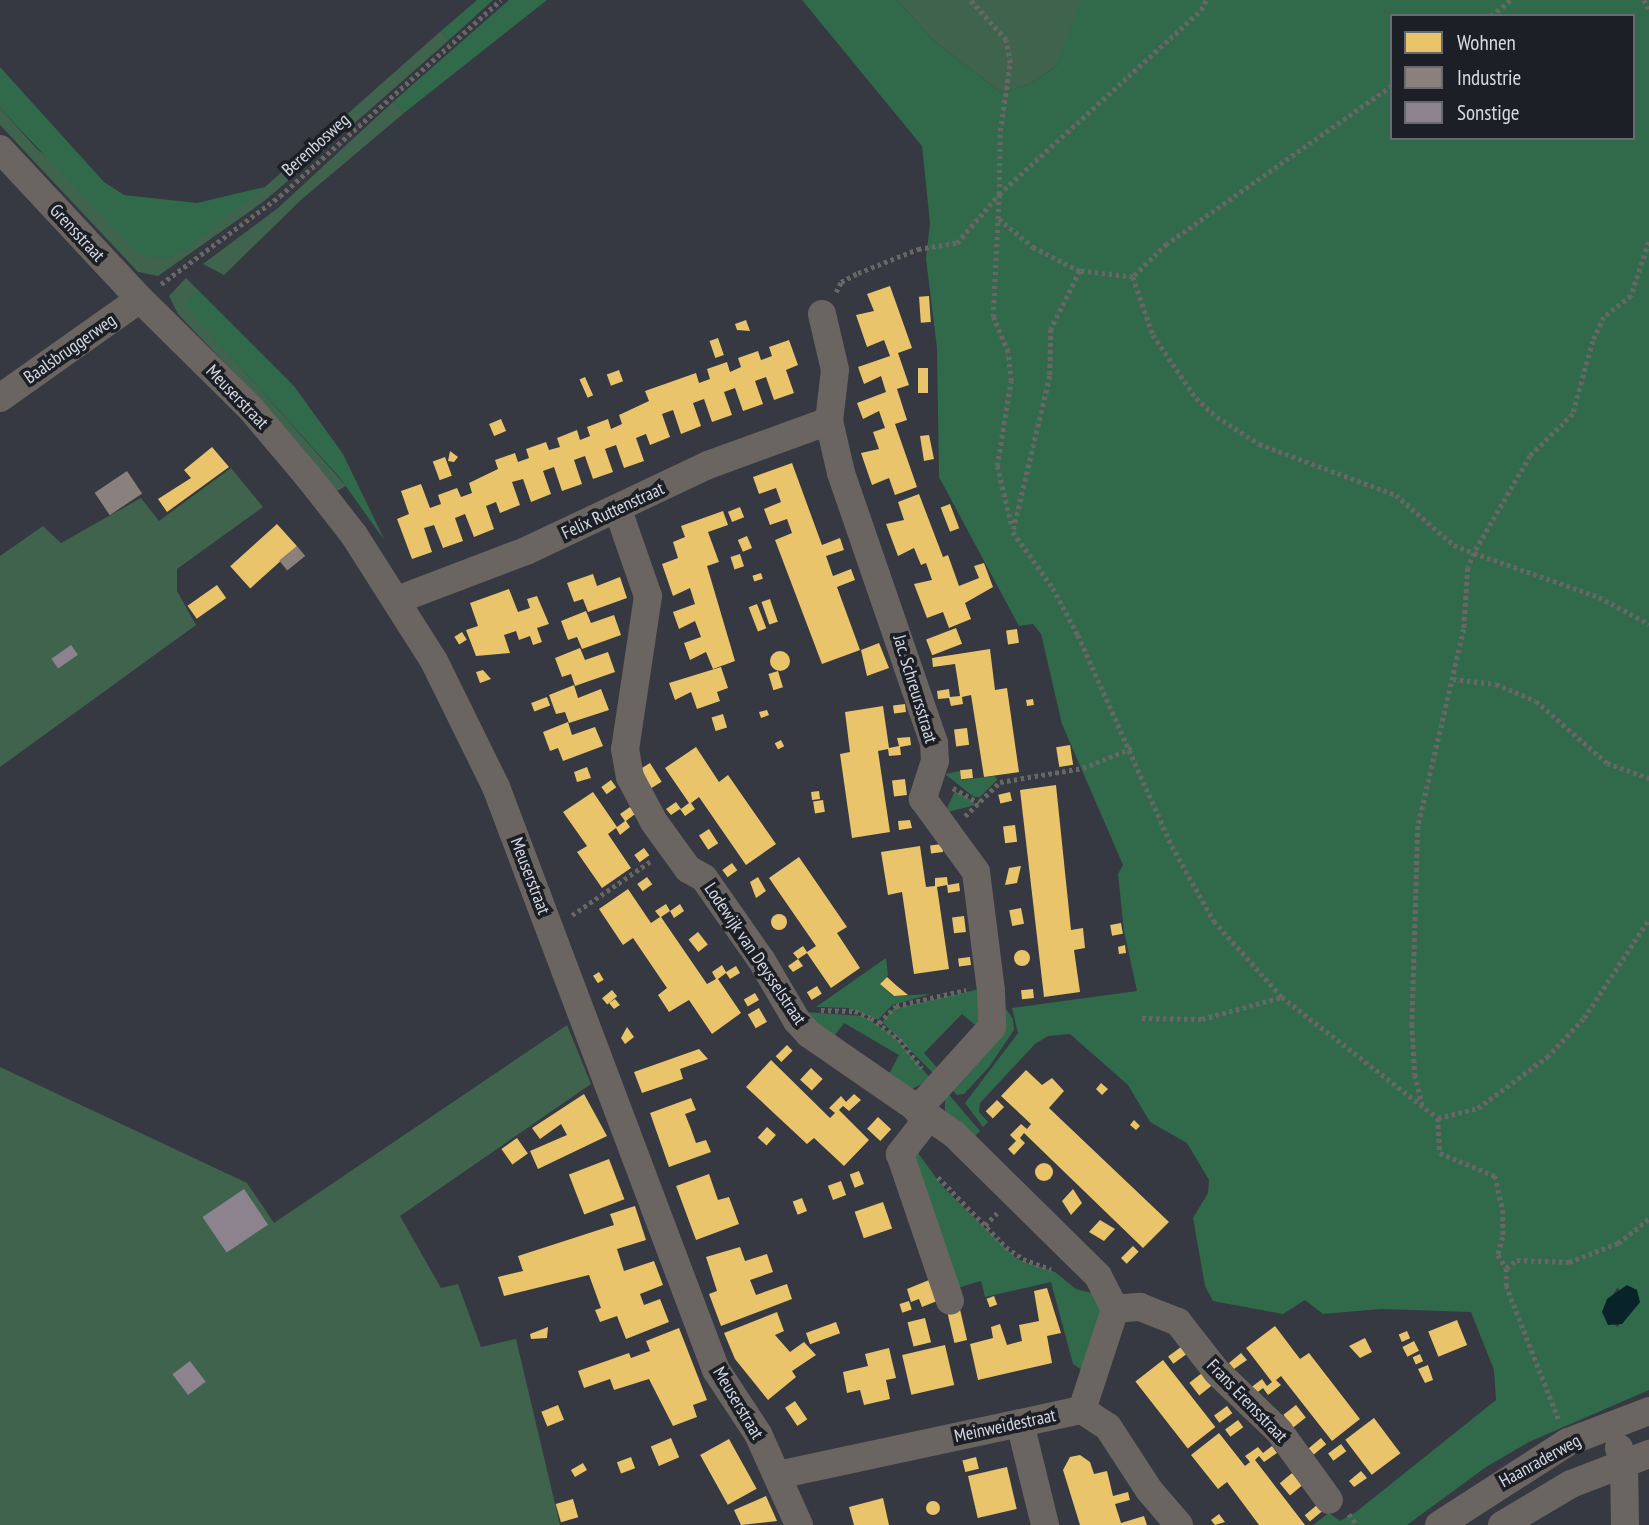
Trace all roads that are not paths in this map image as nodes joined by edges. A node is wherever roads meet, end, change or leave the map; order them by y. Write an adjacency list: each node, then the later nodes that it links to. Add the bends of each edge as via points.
1 (8, 157): 2 (street, Grensstraat)
2 (140, 299): 4 (street, Baalsbruggerweg); 7 (street, Meuserstraat, via 252,410 354,535)
3 (822, 314): 5 (street, Jac. Schreursstraat, via 835,370)
4 (0, 398)
5 (829, 421): 6 (street, Felix Ruttenstraat, via 708,465); 8 (street, Jac. Schreursstraat, via 841,473 934,743 935,761 923,799 976,872 992,1027 942,1083)
6 (618, 510): 7 (street, Felix Ruttenstraat); 8 (street, Lodewijk van Deysselstraat, via 648,596 625,760 654,822 688,869 704,878 809,1034)
7 (397, 600): 16 (street, Meuserstraat, via 467,726 551,930 615,1113 716,1370 744,1410)
8 (923, 1114): 9 (street, Jac. Schreursstraat, via 900,1154); 10 (street, Lodewijk van Deysselstraat, via 954,1134 1098,1276)
9 (950, 1301)
10 (1115, 1309): 11 (street); 17 (street, Frans Erensstraat, via 1140,1307 1178,1322 1217,1372 1279,1431)
11 (1082, 1410): 13 (street, Meinweidestraat); 20 (street, via 1108,1427 1149,1490)
12 (1649, 1411): 14 (street, Haanraderweg)
13 (1020, 1423): 16 (street, Meinweidestraat); 19 (street)
14 (1610, 1425): 15 (street); 21 (street, Haanraderweg, via 1568,1442)
15 (1636, 1458): 22 (street, Haanraderweg, via 1571,1484); 23 (street)
16 (778, 1475): 18 (street, Meuserstraat)
17 (1329, 1500)
18 (799, 1525)
19 (1045, 1525)
20 (1179, 1525)
21 (1439, 1525)
22 (1502, 1525)
23 (1625, 1525)

